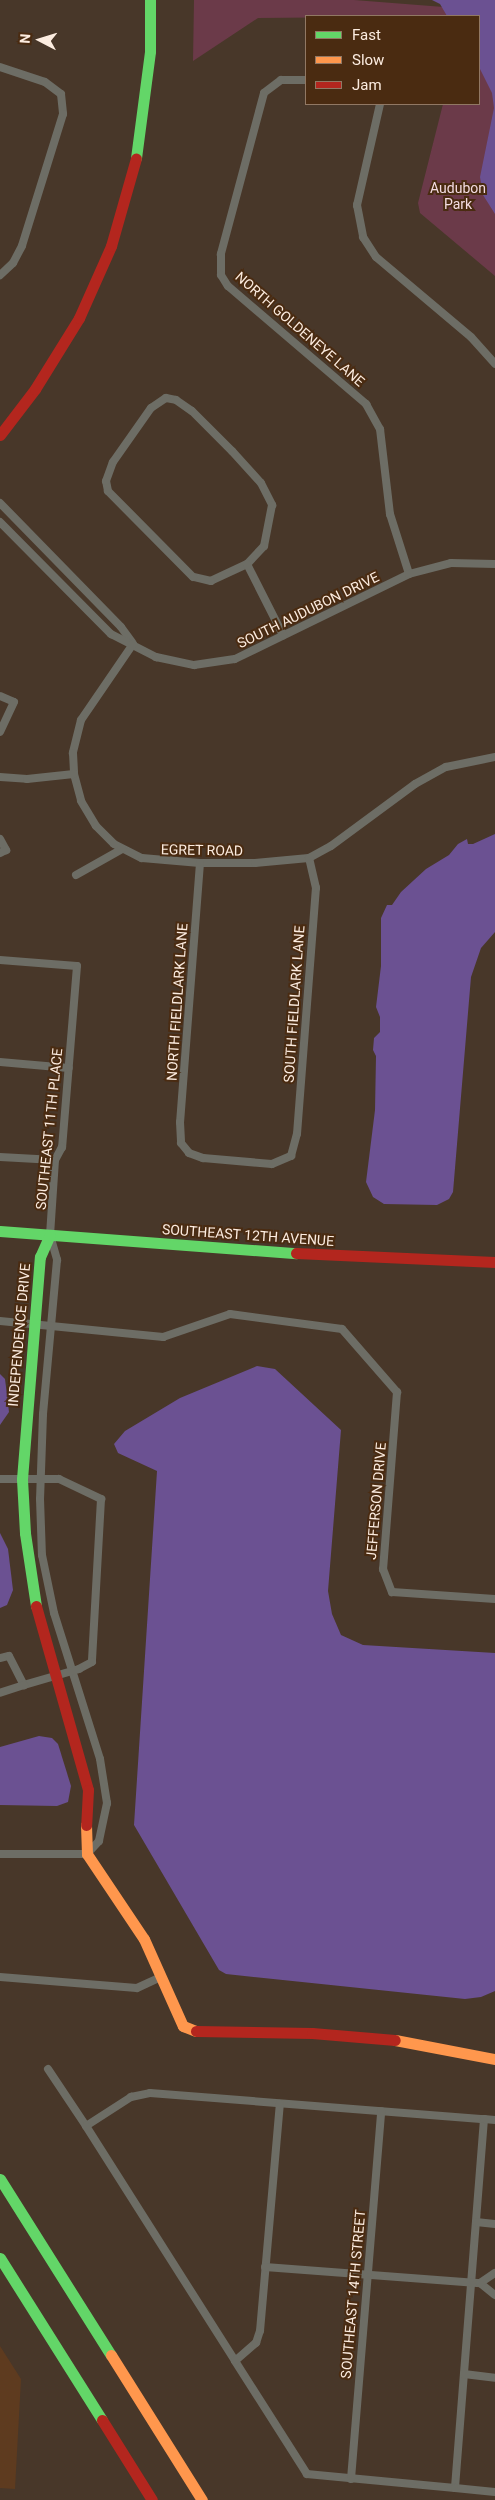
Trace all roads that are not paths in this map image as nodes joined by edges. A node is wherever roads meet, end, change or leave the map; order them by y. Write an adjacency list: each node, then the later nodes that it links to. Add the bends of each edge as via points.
1 (150, 0): 7 (main road, via 149,60 142,128 130,185 111,246 74,326 35,389)
2 (0, 67): 5 (street, via 45,82 61,94 62,114 22,246 13,263)
3 (305, 80): 12 (street, NORTH GOLDENEYE LANE, via 276,82 262,100 221,254 221,275 228,286 366,404 380,429 390,514)
4 (380, 105): 6 (street, via 357,205 363,237 376,257 472,337)
5 (0, 274)
6 (495, 364)
7 (0, 435)
8 (0, 503): 14 (street, SOUTH AUDUBON DRIVE, via 121,627)
9 (0, 522): 14 (street, SOUTH AUDUBON DRIVE, via 111,634)
10 (247, 564): 10 (street, via 264,546 269,534 272,506 268,494 253,472 192,411 176,400 158,401 113,462 106,481 108,491 193,577 211,581); 13 (street)
11 (495, 564): 12 (street, SOUTH AUDUBON DRIVE, via 451,563)
12 (409, 574): 13 (street, SOUTH AUDUBON DRIVE)
13 (283, 635): 14 (street, SOUTH AUDUBON DRIVE, via 235,659 208,665 168,661)
14 (133, 644): 18 (street, EGRET ROAD, via 81,720 74,747)
15 (0, 696): 16 (street, via 14,702)
16 (0, 732)
17 (495, 757): 23 (street, EGRET ROAD, via 446,767 415,784 331,846)
18 (74, 774): 19 (street, via 27,779); 21 (street, EGRET ROAD, via 88,814)
19 (0, 777)
20 (0, 839): 22 (street, via 6,850)
21 (122, 849): 24 (street, EGRET ROAD, via 150,860); 25 (street)
22 (0, 853)
23 (309, 858): 24 (street, EGRET ROAD); 29 (street, SOUTH FIELDLARK LANE, via 316,888 294,1152 287,1160 272,1164 212,1159 189,1153)
24 (200, 863): 29 (street, NORTH FIELDLARK LANE, via 180,1122)
25 (76, 875)
26 (0, 960): 28 (street, SOUTHEAST 11TH PLACE, via 77,966)
27 (0, 1062): 28 (street)
28 (69, 1068): 31 (street, SOUTHEAST 11TH PLACE, via 62,1147)
29 (182, 1143)
30 (0, 1157): 31 (street)
31 (55, 1160): 33 (street, SOUTHEAST 11TH PLACE)
32 (0, 1231): 33 (main road, SOUTHEAST 12TH AVENUE)
33 (50, 1236): 34 (main road, SOUTHEAST 12TH AVENUE, via 348,1258); 36 (main road, INDEPENDENCE DRIVE, via 40,1257); 37 (street, via 57,1260)
34 (495, 1262)
35 (0, 1321): 36 (street)
36 (35, 1324): 37 (street); 39 (main road, INDEPENDENCE DRIVE)
37 (52, 1326): 40 (street); 41 (street, JEFFERSON DRIVE, via 163,1337 230,1314 342,1329 397,1392 383,1569 392,1592)
38 (0, 1479): 39 (street)
39 (22, 1479): 40 (street); 44 (main road, INDEPENDENCE DRIVE, via 25,1534 35,1603)
40 (39, 1479): 43 (street, via 42,1555); 43 (street, via 59,1479 101,1499 92,1662)
41 (495, 1599)
42 (0, 1658): 45 (street, via 9,1656)
43 (71, 1671): 44 (street); 48 (street, via 100,1759 107,1803 98,1841)
44 (54, 1676): 45 (street); 48 (main road, INDEPENDENCE DRIVE, via 88,1790 85,1835)
45 (24, 1685): 46 (street)
46 (0, 1693)
47 (0, 1854): 48 (street)
48 (88, 1854): 50 (main road, INDEPENDENCE DRIVE, via 144,1938)
49 (0, 1977): 50 (street, via 137,1988)
50 (161, 1977): 51 (main road, INDEPENDENCE DRIVE, via 184,2026 198,2032 312,2034 402,2042)
51 (495, 2059)
52 (48, 2069): 57 (street)
53 (280, 2104): 54 (street); 57 (street, via 150,2093 131,2097); 62 (street)
54 (381, 2112): 55 (street); 64 (street, SOUTHEAST 14TH STREET)
55 (484, 2119): 56 (street); 59 (street)
56 (495, 2120)
57 (86, 2126): 68 (street)
58 (0, 2179): 75 (main road)
59 (476, 2222): 60 (street); 65 (street)
60 (495, 2224)
61 (0, 2258): 74 (main road)
62 (265, 2267): 64 (street); 68 (street, via 260,2331 256,2343)
63 (495, 2273): 66 (street)
64 (367, 2274): 65 (street); 71 (street, SOUTHEAST 14TH STREET)
65 (469, 2282): 66 (street); 69 (street)
66 (480, 2283): 67 (street)
67 (495, 2295)
68 (235, 2361): 71 (street, via 307,2474)
69 (464, 2374): 70 (street); 72 (street)
70 (495, 2378)
71 (351, 2479): 72 (street)
72 (455, 2488): 73 (street)
73 (495, 2492)
74 (152, 2500)
75 (202, 2500)

